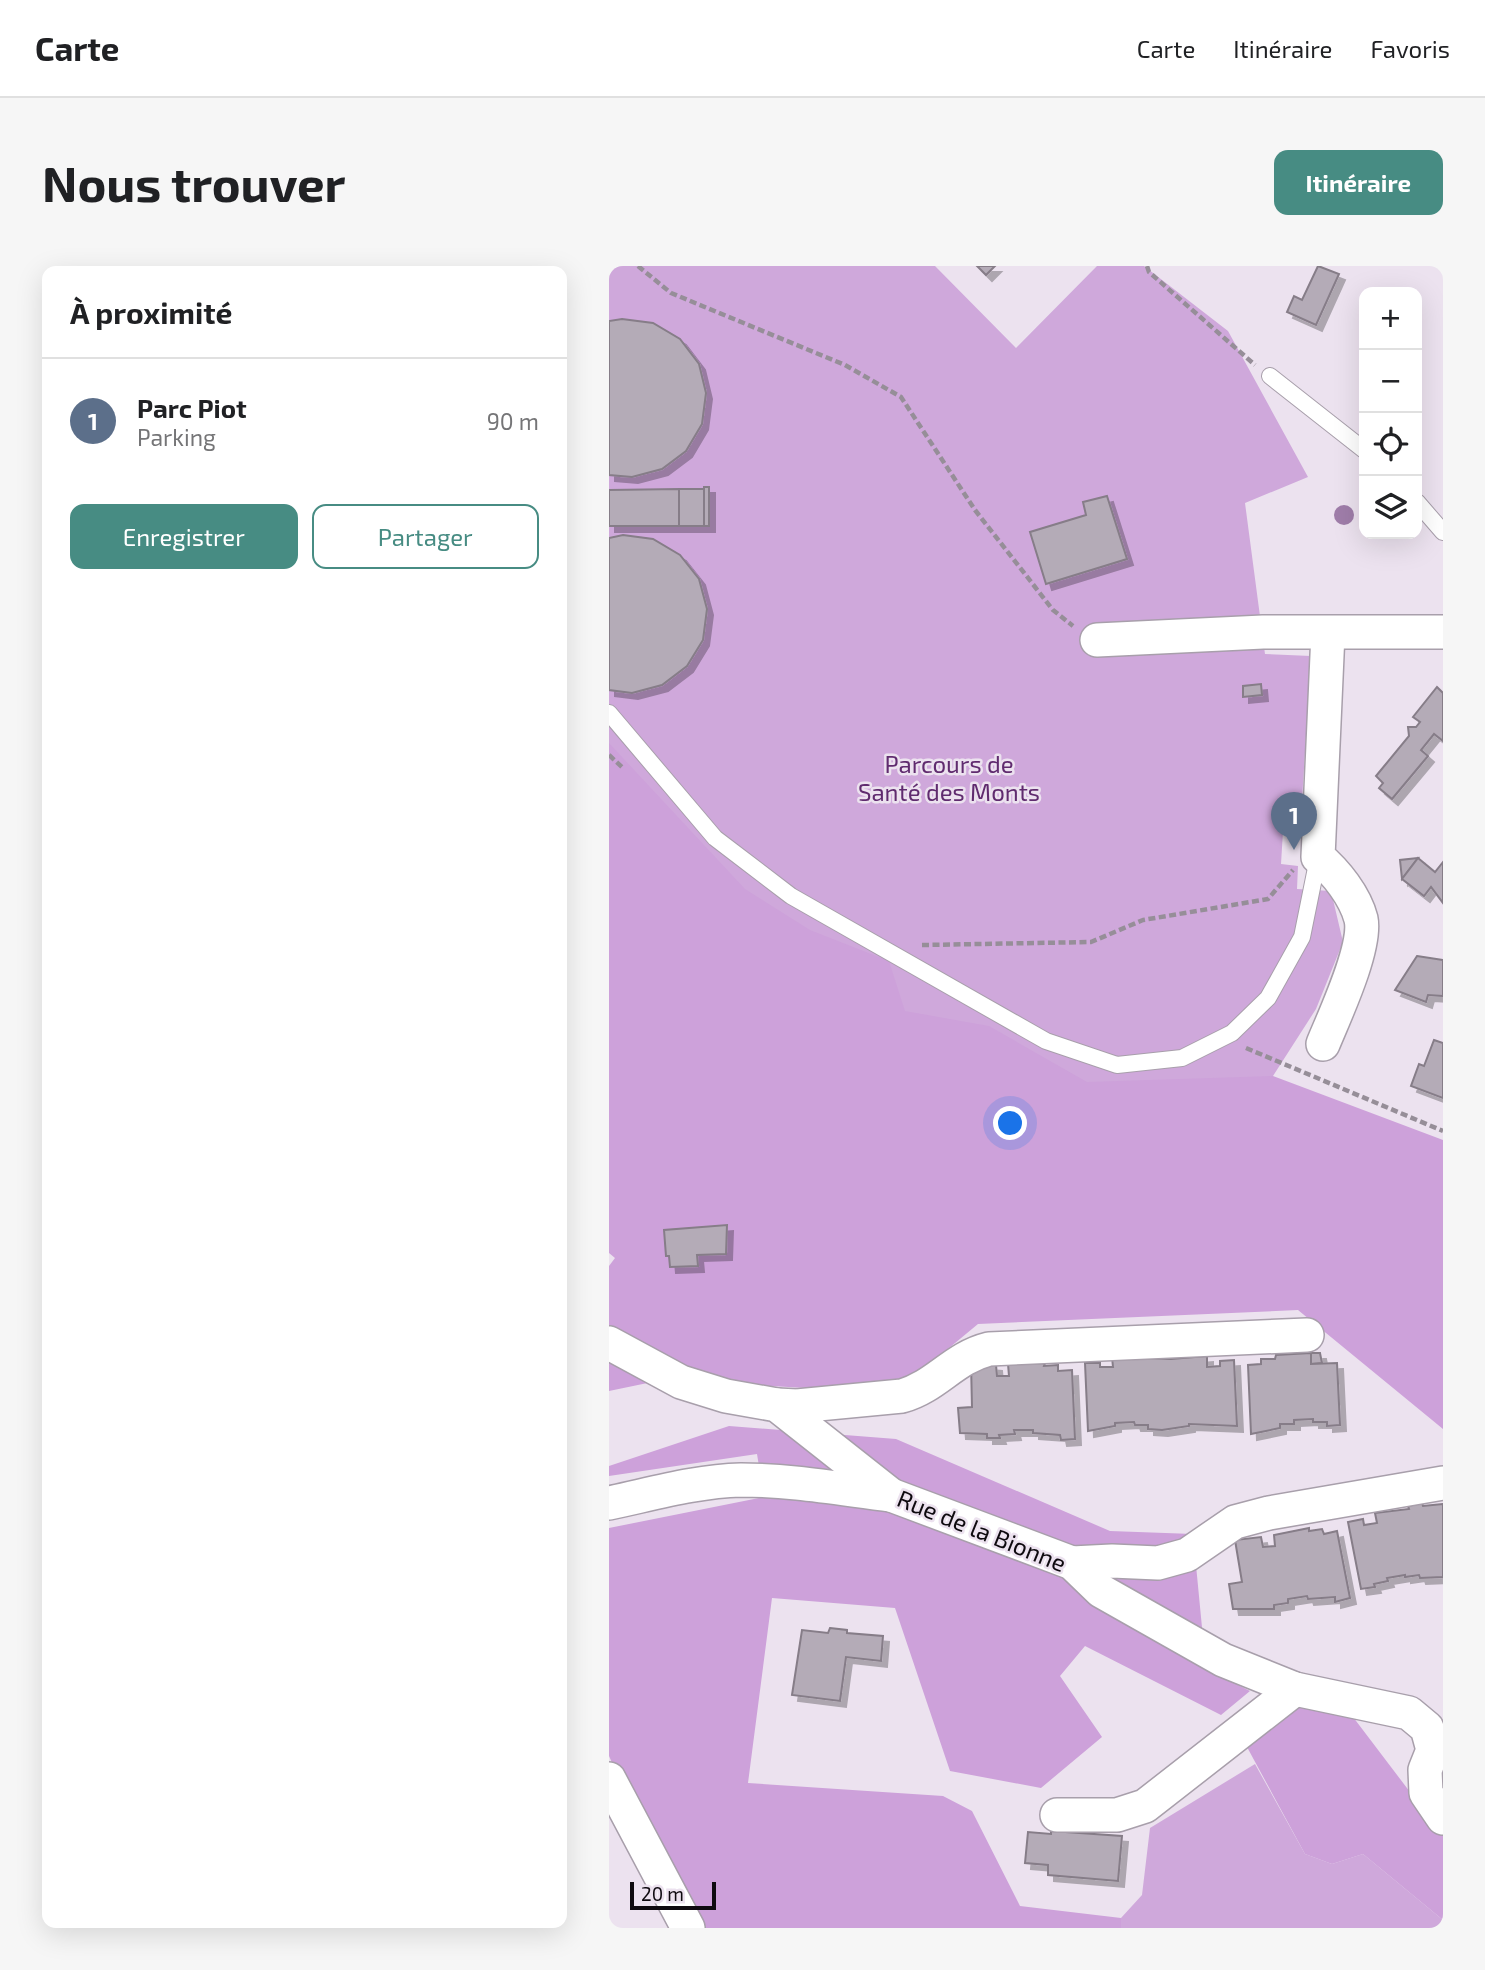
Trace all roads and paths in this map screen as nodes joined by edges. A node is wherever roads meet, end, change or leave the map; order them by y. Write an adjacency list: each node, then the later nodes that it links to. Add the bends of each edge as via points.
1 (638, 266): 9 (path, via 671,293 845,365 901,397 975,510 1053,610)
2 (1147, 266): 3 (path)
3 (1270, 376): 4 (lane)
4 (1359, 446)
5 (1422, 508): 6 (lane)
6 (1443, 533)
7 (1443, 632): 8 (street)
8 (1328, 633): 9 (street); 13 (street)
9 (1097, 640)
10 (609, 713): 15 (lane, via 715,838 791,896 1046,1041 1117,1065 1182,1058)
11 (609, 755): 12 (path)
12 (633, 777)
13 (1319, 848): 14 (path, via 1268,899 1143,920 1091,942); 15 (lane, via 1302,937 1268,998 1232,1033); 16 (street, via 1361,920 1347,985)
14 (918, 945)
15 (1218, 1040): 17 (path, via 1253,1050)
16 (1322, 1044)
17 (1443, 1132)
18 (1307, 1335): 20 (street, via 989,1349 968,1354 918,1391 902,1396)
19 (609, 1343): 20 (street, Rue de la Bionne, via 681,1381 726,1396)
20 (777, 1405): 22 (street, Rue de la Bionne)
21 (1443, 1483): 24 (street, via 1235,1522 1187,1555 1158,1563)
22 (891, 1495): 23 (street, via 738,1480); 24 (street, Rue de la Bionne)
23 (609, 1503)
24 (1073, 1563): 25 (street, Rue de la Bionne, via 1101,1591 1138,1613 1223,1660)
25 (1295, 1689): 26 (street, Rue de la Bionne, via 1409,1713 1427,1728); 28 (street, via 1145,1805 1117,1815)
26 (1438, 1749): 29 (street, Rue de la Bionne, via 1426,1770 1426,1793)
27 (609, 1779): 30 (street)
28 (1057, 1815)
29 (1443, 1818)
30 (688, 1928)

